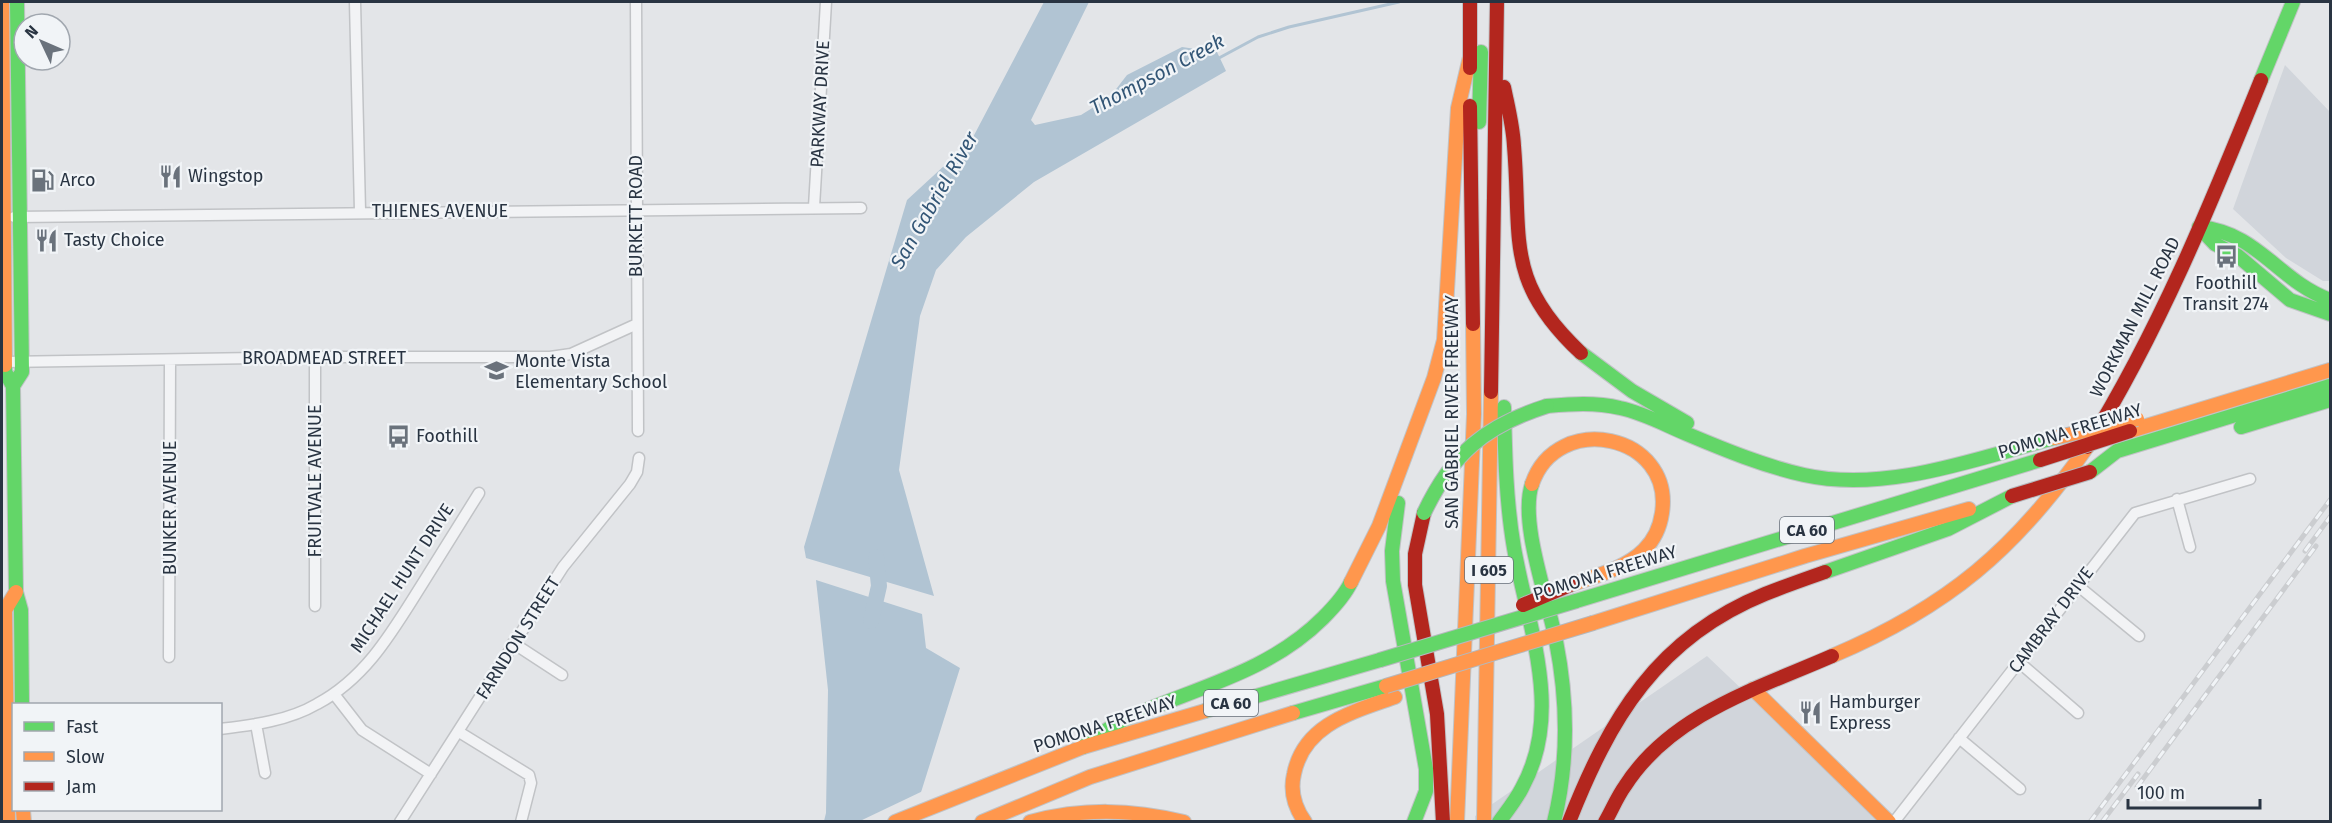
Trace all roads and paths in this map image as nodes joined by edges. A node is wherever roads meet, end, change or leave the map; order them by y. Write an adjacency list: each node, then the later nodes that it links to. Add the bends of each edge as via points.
1 (2, 2): 18 (main road)
2 (17, 2): 19 (main road)
3 (355, 2): 17 (street)
4 (636, 2): 16 (street, BURKETT ROAD)
5 (826, 2): 14 (street, PARKWAY DRIVE)
6 (1470, 2): 11 (main road, SAN GABRIEL RIVER FREEWAY / I 605)
7 (1481, 2): 11 (main road)
8 (1486, 2): 11 (main road)
9 (1497, 2): 11 (main road, SAN GABRIEL RIVER FREEWAY / I 605)
10 (2293, 2): 20 (main road, WORKMAN MILL ROAD)
11 (1483, 34): 12 (main road, SAN GABRIEL RIVER FREEWAY / I 605); 13 (main road, SAN GABRIEL RIVER FREEWAY / I 605); 21 (main road, via 1478,233); 81 (main road)
12 (1497, 52): 24 (main road, SAN GABRIEL RIVER FREEWAY / I 605); 37 (main road, via 1514,133 1518,246 1530,290 1541,312 1576,351 1596,366)
13 (1470, 57): 21 (main road, SAN GABRIEL RIVER FREEWAY / I 605); 35 (main road, via 1458,108 1444,340)
14 (814, 207): 15 (street, THIENES AVENUE); 16 (street, THIENES AVENUE)
15 (861, 208)
16 (635, 209): 17 (street, THIENES AVENUE); 25 (street, BURKETT ROAD)
17 (360, 211): 19 (street, THIENES AVENUE)
18 (2, 217): 19 (street, THIENES AVENUE); 28 (main road)
19 (19, 217): 29 (main road)
20 (2199, 227): 22 (main road, via 2236,235 2299,287); 23 (main road, via 2274,289 2305,307); 55 (main road, WORKMAN MILL ROAD, via 2160,315 2116,397 2071,471 2022,530 1953,592 1902,624)
21 (1470, 262): 63 (main road, SAN GABRIEL RIVER FREEWAY / I 605, via 1474,414)
22 (2331, 300)
23 (2331, 314)
24 (1492, 318): 82 (main road, SAN GABRIEL RIVER FREEWAY / I 605); 83 (main road, via 1504,396 1510,525 1543,692 1540,741 1520,794)
25 (637, 324): 26 (street, BROADMEAD STREET, via 571,354 550,357); 36 (street, BURKETT ROAD)
26 (315, 357): 27 (street, BROADMEAD STREET); 47 (street, FRUITVALE AVENUE)
27 (170, 360): 29 (street, BROADMEAD STREET); 52 (street, BUNKER AVENUE)
28 (5, 362): 29 (street, BROADMEAD STREET); 31 (main road, via 5,372)
29 (21, 362): 31 (main road, via 22,372)
30 (2331, 370): 34 (main road, POMONA FREEWAY / CA 60, via 2256,395)
31 (13, 386): 46 (main road)
32 (2331, 386): 39 (main road, via 2117,451)
33 (2331, 400): 39 (main road, CA 60)
34 (2133, 426): 37 (main road, bridge, via 2054,438 1932,468 1870,478 1805,476); 51 (main road, POMONA FREEWAY / CA 60, bridge, via 2040,460)
35 (1417, 427): 65 (main road, via 1366,555 1349,587 1305,636 1237,676 1123,720); 77 (main road, via 1397,507 1392,551 1399,622 1426,769 1426,791)
36 (638, 431)
37 (1738, 453): 78 (main road, bridge, via 1633,411 1586,403 1547,406 1499,423 1470,444 1444,474 1424,513 1415,554 1415,585 1437,714)
38 (639, 458): 50 (street, FARNDON STREET, via 630,484 563,567)
39 (2090, 472): 42 (main road, CA 60, bridge)
40 (2250, 479): 43 (street, CAMBRAY DRIVE)
41 (479, 493): 56 (street, MICHAEL HUNT DRIVE, via 383,646 359,674)
42 (2012, 496): 48 (main road, CA 60); 85 (main road, via 1948,529 1764,594 1697,631 1658,664 1618,713 1602,739)
43 (2177, 499): 44 (street); 45 (street, CAMBRAY DRIVE, via 2134,513)
44 (2190, 547)
45 (2077, 585): 49 (street); 53 (street, CAMBRAY DRIVE)
46 (16, 592): 57 (main road, via 21,610); 64 (main road, via 5,609)
47 (315, 606)
48 (1593, 623): 73 (main road, CA 60, bridge, via 1202,740 1087,778); 76 (main road, bridge, via 1321,727 1299,753 1293,768 1295,802)
49 (2139, 636)
50 (513, 643): 54 (street); 61 (street, FARNDON STREET)
51 (1427, 646): 65 (main road, POMONA FREEWAY / CA 60, bridge); 84 (main road, bridge, via 1570,585 1635,560 1658,532 1663,498 1654,469 1629,445 1597,436 1565,444 1551,454 1539,468 1528,495 1530,523 1562,662 1566,699 1567,758)
52 (169, 657)
53 (2020, 663): 58 (street); 62 (street, CAMBRAY DRIVE)
54 (562, 675)
55 (1753, 689): 86 (main road, WORKMAN MILL ROAD, via 1698,715 1658,746 1628,781); 87 (main road)
56 (334, 694): 59 (street, MICHAEL HUNT DRIVE, via 297,713); 67 (street, via 362,730)
57 (22, 703)
58 (2078, 713)
59 (256, 724): 60 (street, MICHAEL HUNT DRIVE); 66 (street)
60 (222, 729)
61 (459, 732): 67 (street, FARNDON STREET); 71 (street, via 529,775 531,783)
62 (1959, 738): 68 (street); 88 (street, CAMBRAY DRIVE)
63 (1460, 745): 79 (main road, SAN GABRIEL RIVER FREEWAY / I 605); 80 (main road, via 1468,768)
64 (8, 747): 69 (main road)
65 (1078, 749): 72 (main road, POMONA FREEWAY / CA 60)
66 (265, 773)
67 (431, 774): 70 (street, FARNDON STREET)
68 (2020, 789)
69 (8, 822)
70 (400, 822)
71 (521, 822)
72 (895, 822)
73 (982, 822)
74 (1030, 822): 75 (main road, via 1075,811 1127,809)
75 (1184, 822)
76 (1305, 822)
77 (1414, 822)
78 (1443, 822)
79 (1457, 822)
80 (1467, 822)
81 (1476, 822)
82 (1484, 822)
83 (1498, 822)
84 (1554, 822)
85 (1569, 822)
86 (1605, 822)
87 (1889, 822)
88 (1894, 822)

